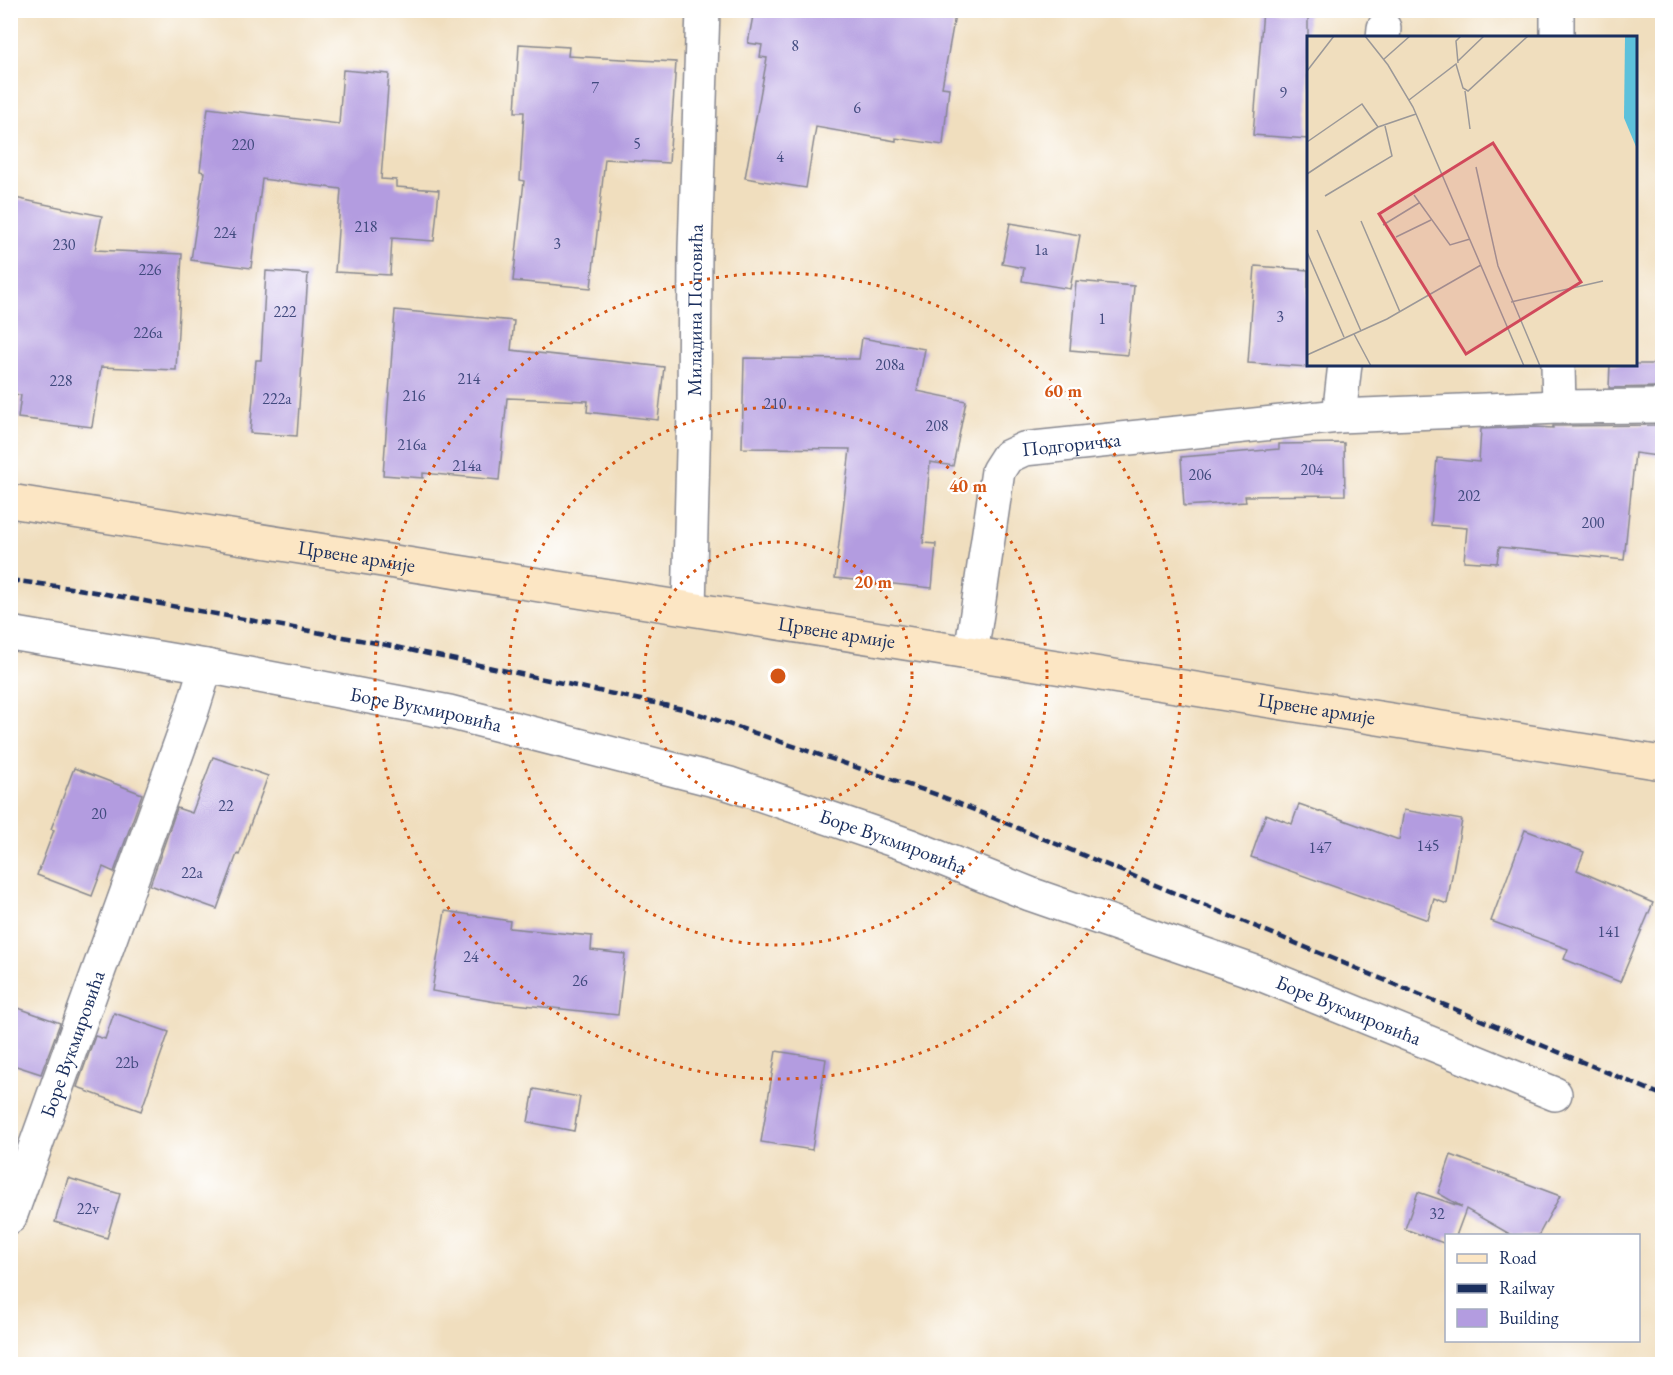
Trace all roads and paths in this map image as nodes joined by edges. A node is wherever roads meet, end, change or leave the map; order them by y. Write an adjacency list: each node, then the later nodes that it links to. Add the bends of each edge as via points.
1 (704, 10): 10 (street, Миладина Поповића, via 695,248)
2 (1557, 10): 3 (street)
3 (1557, 36)
4 (1345, 366): 8 (street)
5 (1558, 366): 7 (street)
6 (1653, 406): 7 (street, Подгоричка)
7 (1559, 407): 8 (street, Подгоричка)
8 (1339, 416): 12 (street, Подгоричка, via 1024,449 1007,457 998,471)
9 (10, 501): 10 (main road, Црвене армије)
10 (689, 608): 12 (main road, Црвене армије)
11 (10, 633): 13 (street, Боре Вукмировића)
12 (971, 654): 14 (main road, Црвене армије)
13 (206, 666): 15 (street, Боре Вукмировића, via 449,712 730,784 1258,973); 16 (street, Боре Вукмировића)
14 (1662, 763)
15 (1556, 1094)
16 (10, 1217)

